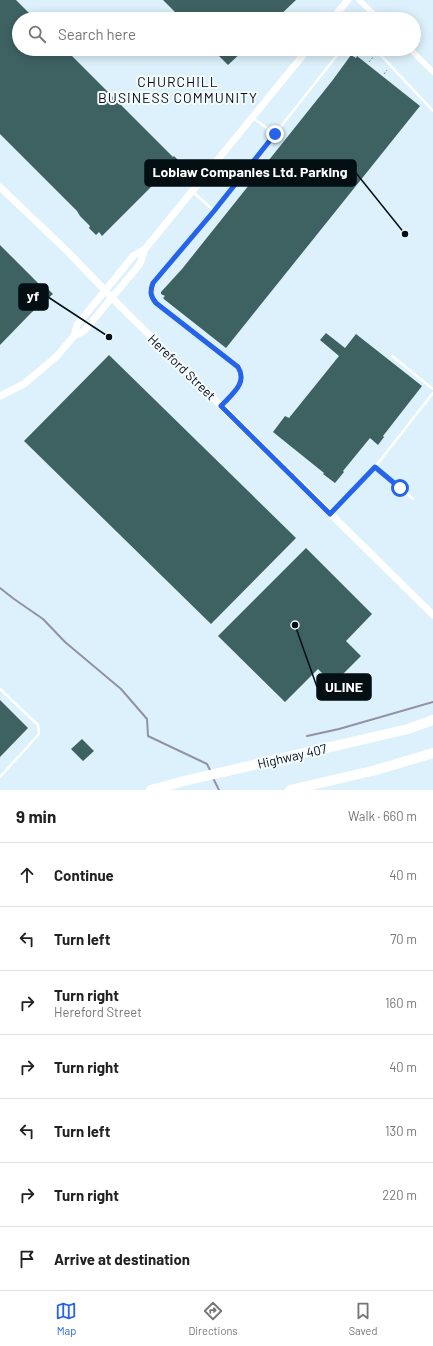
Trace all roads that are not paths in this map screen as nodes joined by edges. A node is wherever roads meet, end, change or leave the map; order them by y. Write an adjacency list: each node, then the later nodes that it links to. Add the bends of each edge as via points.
1 (348, 0): 3 (street)
2 (359, 0): 4 (street)
3 (338, 12)
4 (372, 12)
5 (302, 56): 11 (street)
6 (336, 56): 12 (lane)
7 (382, 56): 10 (lane)
8 (417, 56): 9 (street)
9 (433, 72)
10 (433, 111)
11 (252, 117): 12 (lane); 14 (street)
12 (275, 134): 15 (lane)
13 (0, 186): 17 (street, Hereford Street)
14 (192, 191): 15 (lane); 16 (street)
15 (214, 211): 24 (lane, via 153,283 151,297 238,367 242,373 238,387)
16 (146, 249): 17 (street, via 133,256); 18 (street, via 140,264)
17 (105, 290): 18 (street, Hereford Street); 19 (street, via 77,325)
18 (112, 298): 19 (street, via 84,331); 24 (street, Hereford Street)
19 (74, 336): 23 (street, via 57,356 32,378)
20 (392, 356): 21 (lane)
21 (433, 389)
22 (433, 393): 25 (lane)
23 (0, 396)
24 (221, 406): 27 (street, Hereford Street)
25 (375, 467): 26 (lane); 27 (lane)
26 (413, 498)
27 (330, 514): 28 (street, Hereford Street)
28 (433, 615)
29 (0, 689): 32 (lane, via 38,726 39,734)
30 (433, 720): 33 (highway, Highway 407, via 408,729)
31 (433, 753): 34 (highway, via 376,770)
32 (0, 777)
33 (151, 790)
34 (290, 790)

